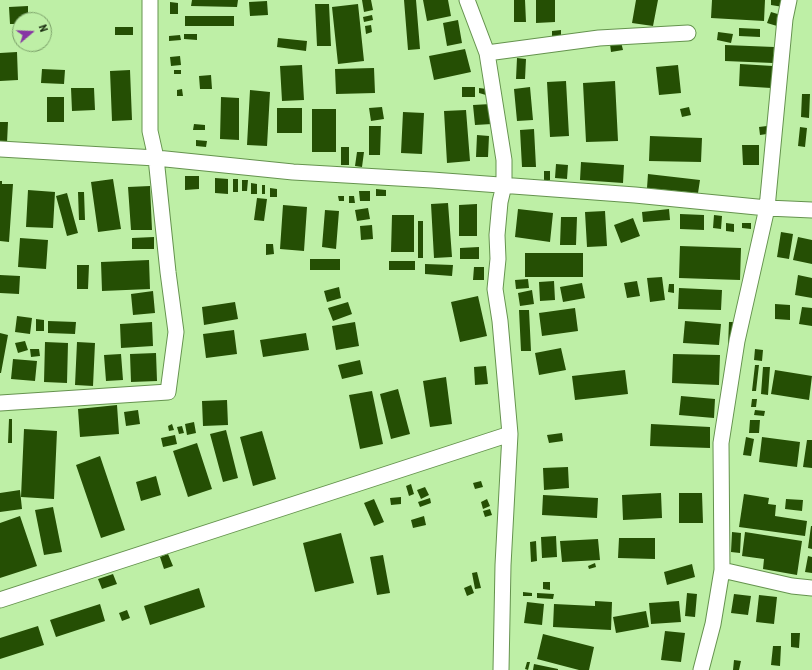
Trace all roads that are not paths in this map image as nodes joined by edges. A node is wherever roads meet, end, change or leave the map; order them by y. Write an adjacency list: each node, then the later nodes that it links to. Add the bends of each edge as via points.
1 (150, 0): 7 (street, via 149,107 150,132)
2 (467, 0): 5 (street)
3 (789, 0): 9 (street)
4 (688, 33): 5 (street, via 598,38)
5 (487, 53): 8 (street, via 503,145)
6 (0, 149): 7 (street)
7 (156, 158): 8 (street, via 292,172); 11 (street, via 176,332 168,392)
8 (504, 185): 9 (street); 12 (street, via 498,217 495,289)
9 (767, 208): 10 (street); 13 (street, via 737,341 721,443)
10 (812, 210)
11 (0, 403)
12 (510, 434): 15 (street); 16 (street, via 503,565)
13 (722, 570): 14 (street); 17 (street, via 713,624)
14 (812, 588)
15 (0, 600)
16 (501, 670)
17 (701, 670)

